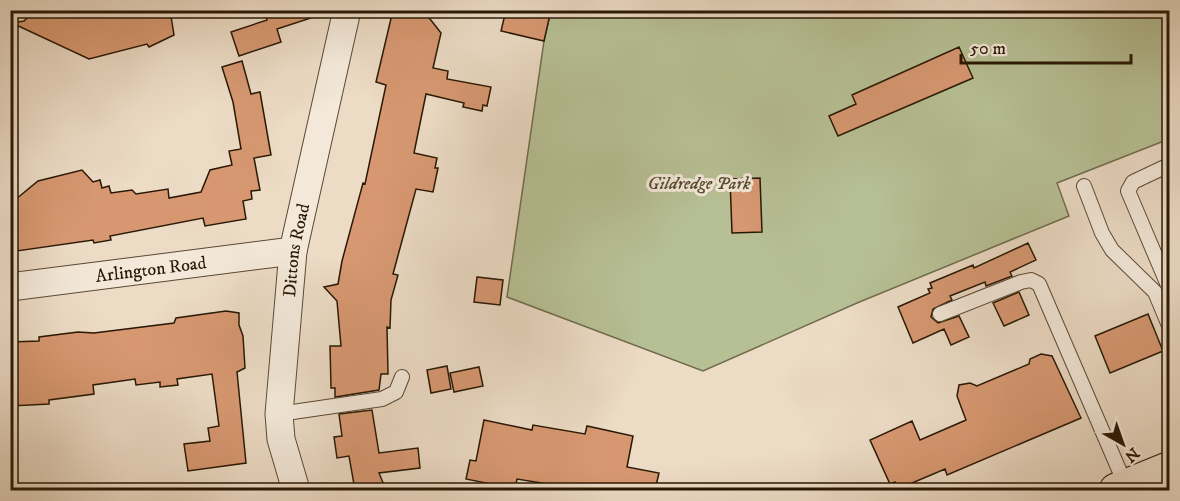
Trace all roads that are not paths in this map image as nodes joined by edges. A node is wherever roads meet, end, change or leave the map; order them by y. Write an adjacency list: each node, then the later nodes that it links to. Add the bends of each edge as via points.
1 (347, 10): 4 (street, Dittons Road)
2 (1169, 165): 6 (lane, via 1133,182 1128,191)
3 (1084, 186): 8 (lane, via 1112,250 1155,292)
4 (293, 251): 5 (street, Arlington Road); 10 (street, Dittons Road)
5 (10, 287)
6 (1170, 290)
7 (940, 314): 12 (lane, via 1021,282 1031,280 1039,284)
8 (1170, 328)
9 (402, 377): 10 (lane, via 396,392 382,399)
10 (279, 414): 13 (street, Dittons Road, via 281,439)
11 (1170, 468): 12 (main road)
12 (1121, 488)
13 (297, 490)

